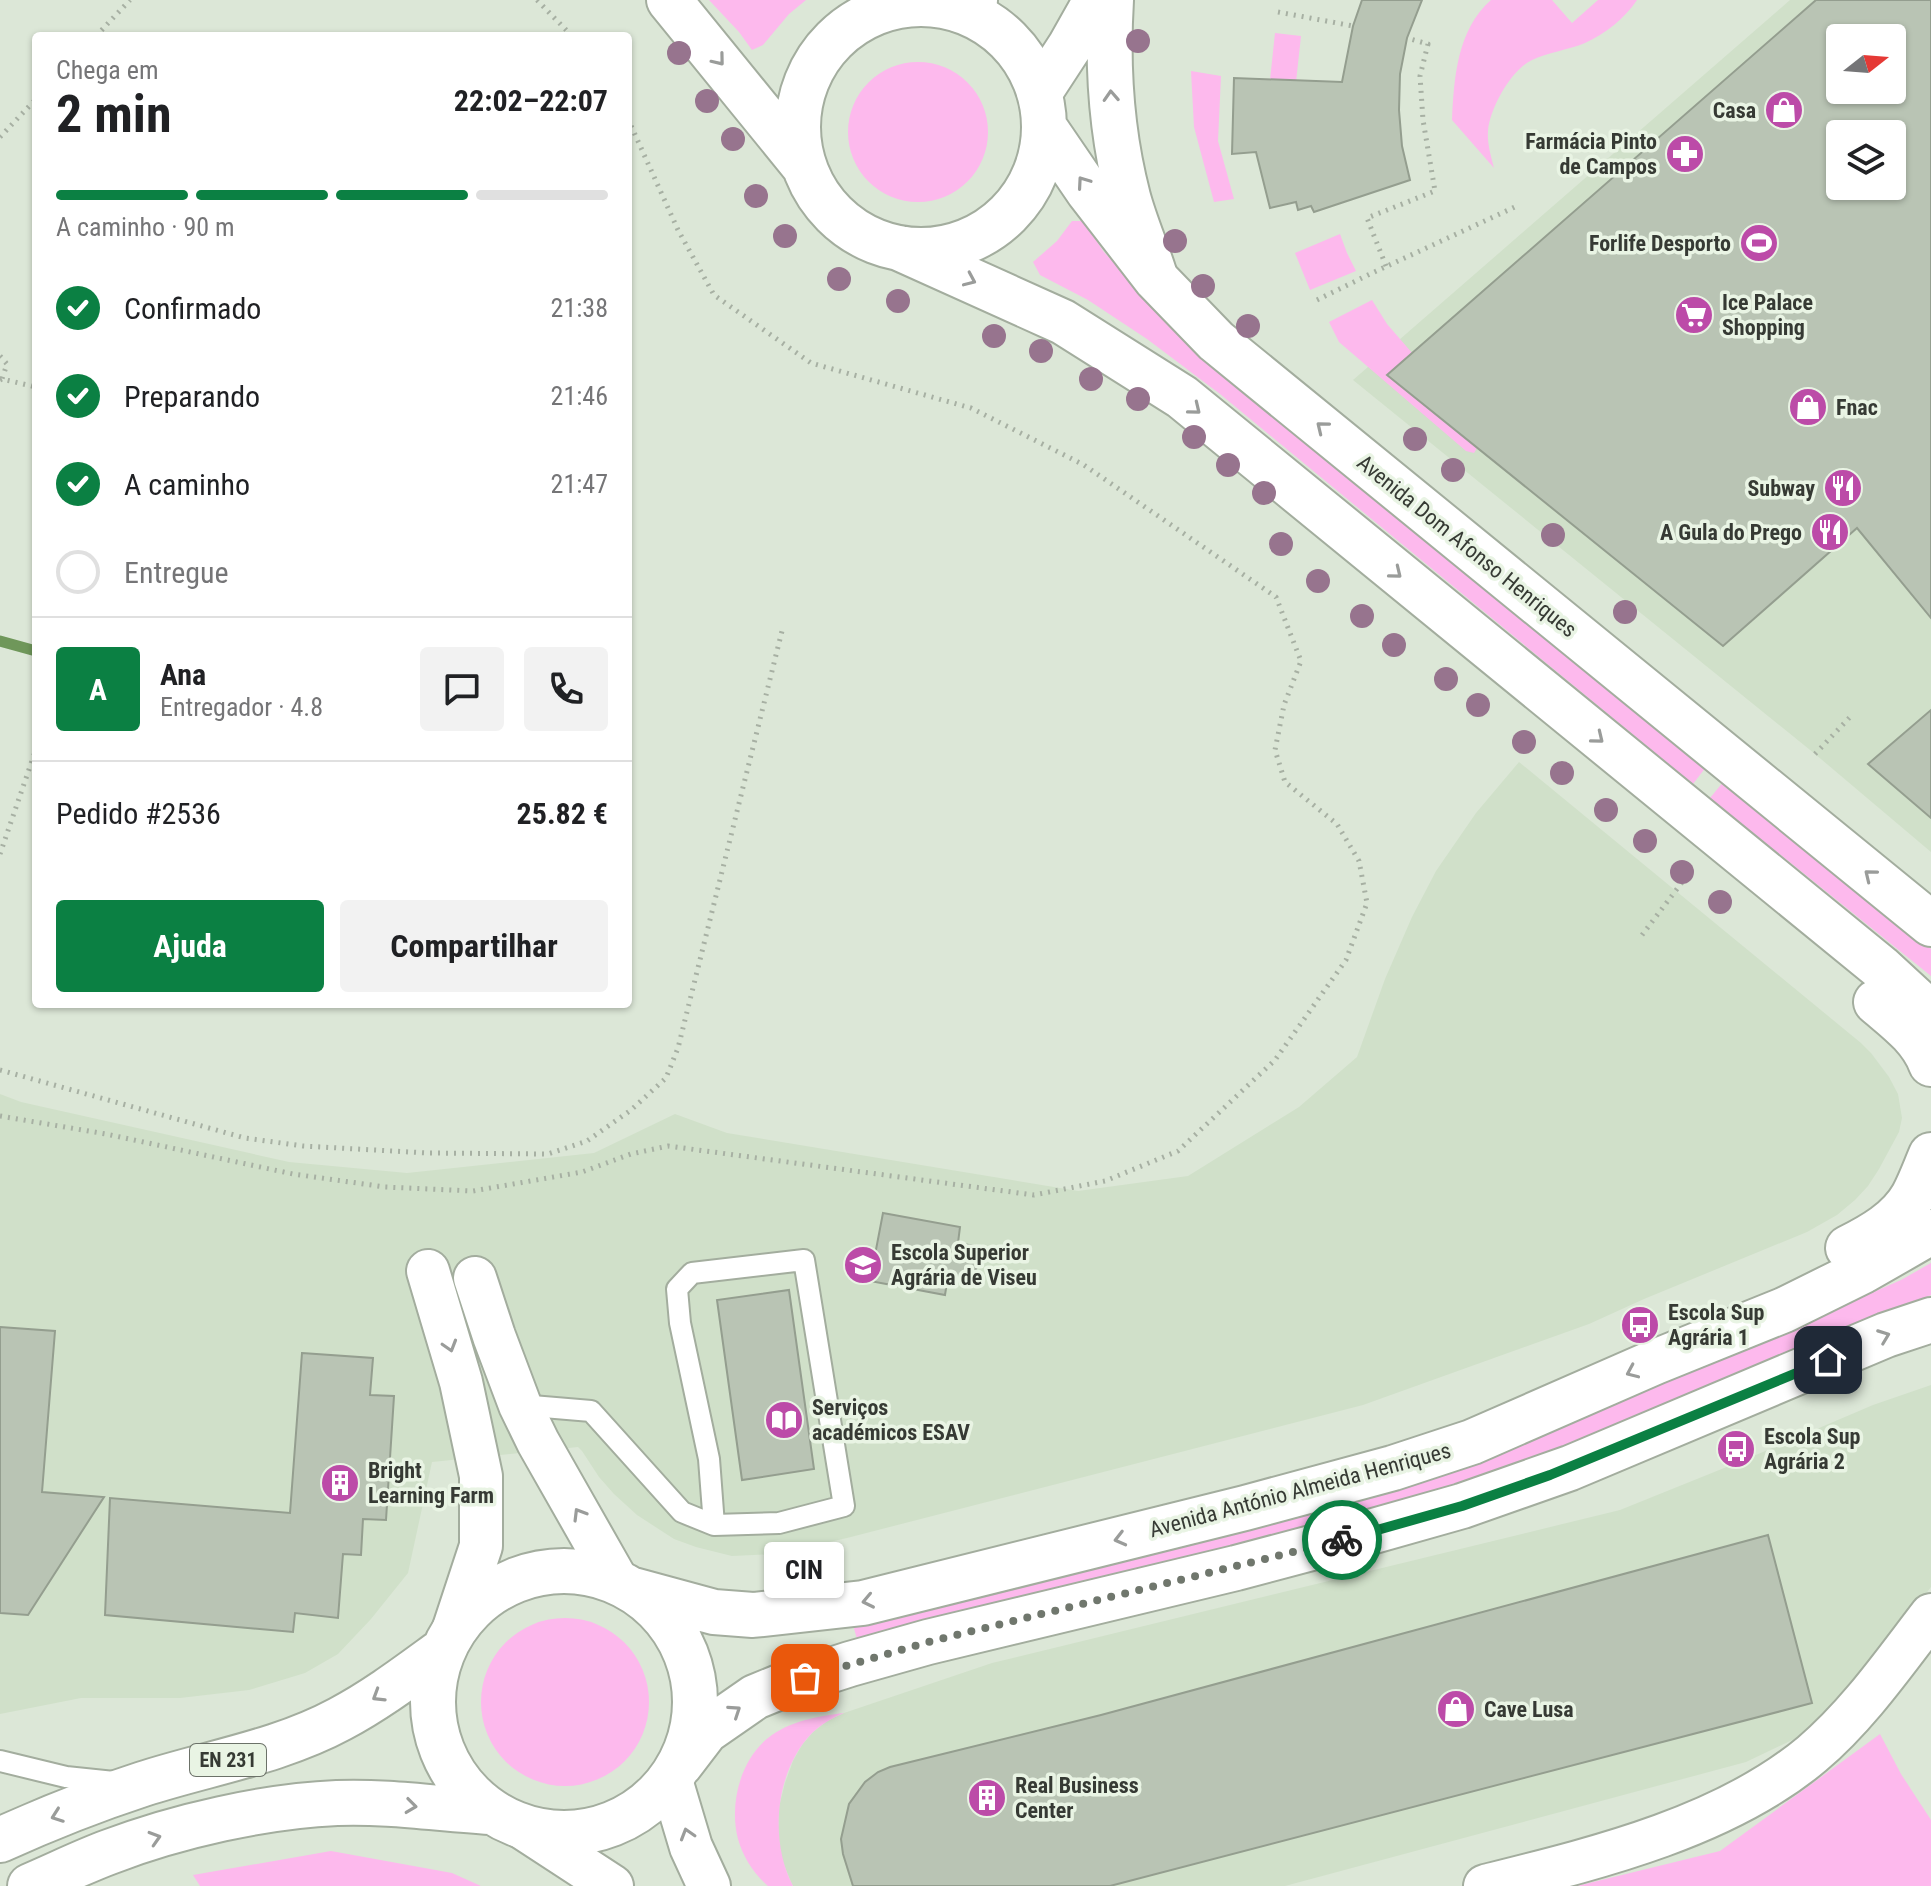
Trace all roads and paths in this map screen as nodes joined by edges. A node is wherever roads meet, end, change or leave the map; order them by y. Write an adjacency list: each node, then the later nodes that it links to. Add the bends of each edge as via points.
1 (130, 0): 9 (path)
2 (537, 0): 10 (path)
3 (669, 0): 16 (main road, one-way to 16)
4 (1096, 0): 13 (main road)
5 (1111, 0): 20 (main road, one-way to 5, via 1128,197 1112,111)
6 (950, 4): 13 (main road, via 1001,33 1024,59); 16 (main road, via 895,6 856,21 825,48 805,84 797,125)
7 (1278, 12): 8 (path)
8 (1353, 26)
9 (100, 32)
10 (568, 32)
11 (1407, 38): 19 (path, via 1428,44 1420,76 1435,191 1367,218)
12 (32, 103): 15 (path)
13 (1042, 110): 18 (main road, via 1039,164 1024,195 999,222 969,241 935,250); 20 (main road, Avenida Dom Afonso Henriques, one-way to 13, via 1088,191)
14 (632, 128): 37 (path, via 714,295 811,363 971,408 1084,465 1276,597 1301,661 1275,750 1285,782 1337,824 1359,861 1367,903 1346,960 1275,1060 1178,1151 1105,1181 1034,1195 668,1146 582,1172 473,1191 385,1187)
15 (0, 137)
16 (804, 166): 18 (main road, via 818,196 840,220 867,238)
17 (1517, 206): 19 (path)
18 (899, 248): 30 (main road, one-way to 30, via 1063,322 1182,397)
19 (1386, 266): 21 (path)
20 (1156, 279): 32 (main road, Avenida Dom Afonso Henriques, one-way to 20, via 1223,346)
21 (1317, 300)
22 (0, 356): 23 (path, via 7,364)
23 (1, 380): 24 (path)
24 (32, 386)
25 (783, 627): 36 (path, via 678,1048 666,1078 587,1141 548,1154 303,1146 245,1138)
26 (1851, 716): 27 (path)
27 (1815, 754)
28 (32, 761): 29 (path)
29 (0, 854)
30 (1764, 874): 34 (main road); 35 (main road, via 1830,961 1917,1038)
31 (1683, 881): 33 (path)
32 (1931, 924)
33 (1642, 935)
34 (1931, 1014)
35 (1931, 1064)
36 (0, 1070)
37 (0, 1116)
38 (1931, 1155): 42 (main road, via 1912,1199 1895,1218 1818,1265)
39 (1931, 1232): 42 (main road, Avenida António Almeida Henriques / EN 231)
40 (428, 1271): 48 (street, one-way to 48, via 461,1382 481,1476 481,1546)
41 (475, 1278): 44 (street)
42 (1784, 1310): 46 (main road, Avenida António Almeida Henriques / EN 231, one-way to 46, via 1472,1442 1393,1468 863,1603 753,1615 714,1612)
43 (1931, 1320): 50 (main road, EN 231, one-way to 43, via 706,1731 755,1697 782,1686 928,1642 1462,1506 1570,1468)
44 (520, 1405): 45 (lane, via 591,1411 682,1512); 46 (street, one-way to 44)
45 (714, 1525): 45 (lane, via 709,1459 677,1289 692,1273 804,1260 844,1506 779,1523)
46 (625, 1586): 48 (main road, EN 231, via 569,1570 534,1573 502,1586 473,1607); 50 (main road, EN 231, via 662,1615 682,1645 694,1678 695,1714)
47 (1931, 1615): 57 (street, via 1840,1729 1786,1774 1699,1821 1634,1845)
48 (447, 1641): 51 (main road, EN 231, one-way to 51, via 399,1683 305,1735); 52 (main road, EN 231, via 433,1681 433,1715 443,1755 465,1789)
49 (0, 1761): 51 (lane, via 66,1777)
50 (676, 1772): 52 (main road, EN 231, via 650,1803 624,1821 594,1831 562,1835); 56 (street, one-way to 50, via 691,1847)
51 (142, 1785): 53 (main road, EN 231, one-way to 53)
52 (506, 1820): 54 (main road, EN 231, one-way to 52, via 110,1851 228,1817 336,1803 394,1804); 55 (street)
53 (0, 1840)
54 (30, 1886)
55 (612, 1886)
56 (709, 1886)
57 (1485, 1886)

